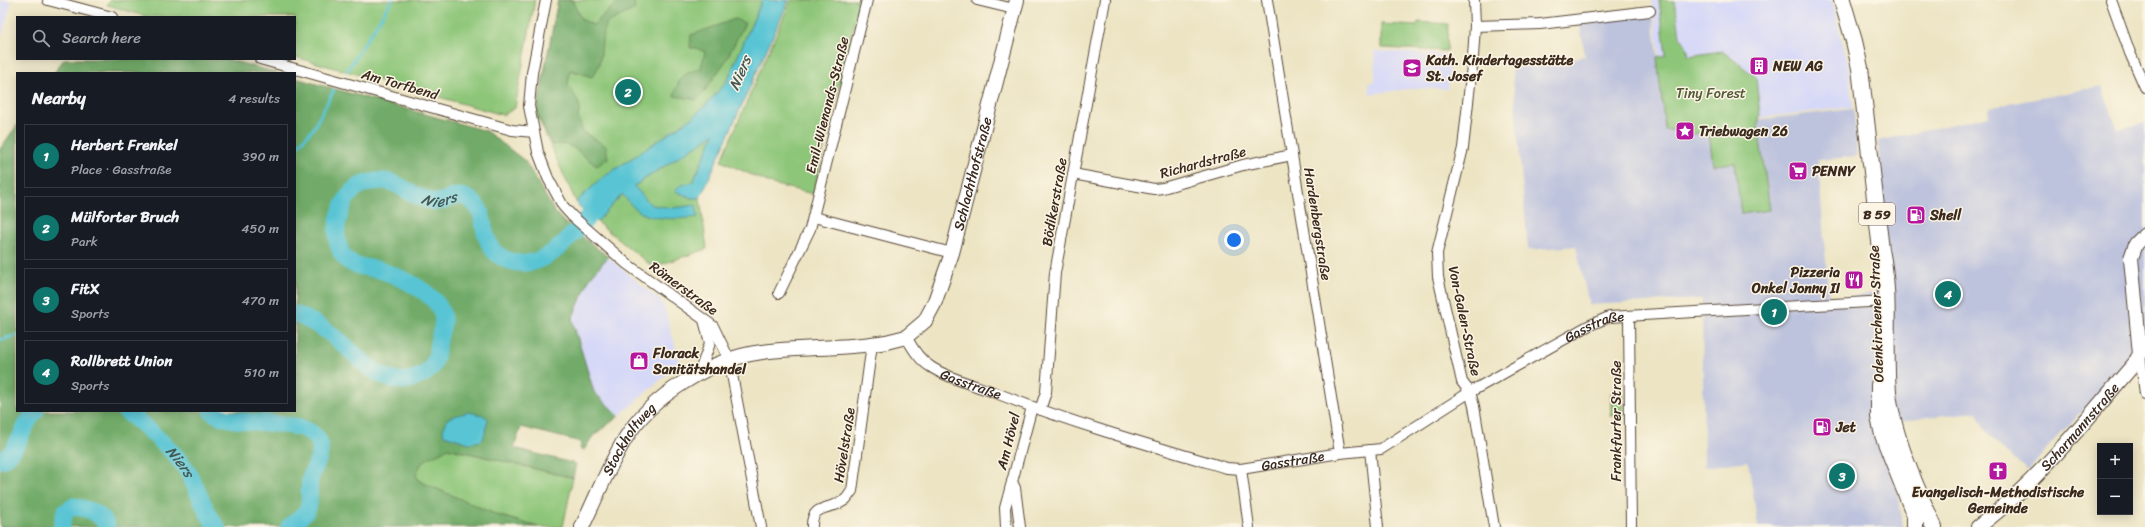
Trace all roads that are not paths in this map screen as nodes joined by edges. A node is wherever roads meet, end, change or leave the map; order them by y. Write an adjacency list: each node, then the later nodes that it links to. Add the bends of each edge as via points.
1 (48, 0): 13 (street)
2 (546, 0): 17 (street, Römerstraße, via 532,73 529,106)
3 (867, 0): 20 (street, Emil-Wienands-Straße)
4 (978, 0): 11 (street)
5 (1105, 0): 19 (street, Bödikerstraße)
6 (1267, 0): 18 (street, Hardenbergstraße)
7 (1474, 0): 14 (street, Von-Galen-Straße)
8 (1830, 0): 24 (main road, Odenkirchener Straße / B 59, via 1844,42 1851,80)
9 (1842, 0): 24 (main road, Odenkirchener Straße / B 59, via 1860,68 1881,250 1886,271)
10 (2111, 0): 16 (street)
11 (1015, 4): 22 (main road, Schlachthofstraße)
12 (1650, 11): 14 (street, via 1548,24)
13 (108, 16)
14 (1475, 26): 32 (street, Von-Galen-Straße, via 1463,148 1437,253 1438,277 1462,382)
15 (264, 60): 17 (street, Am Torfbend, via 512,130)
16 (2145, 87)
17 (534, 132): 26 (street, Römerstraße, via 548,178 563,206 572,216 626,264)
18 (1292, 155): 19 (street, Richardstraße, via 1244,165 1164,188); 36 (street, Hardenbergstraße)
19 (1073, 174): 34 (street, Bödikerstraße, via 1055,273 1046,392)
20 (814, 217): 22 (street); 23 (street, Emil-Wienands-Straße)
21 (2145, 235): 29 (main road, via 2136,244 2131,258)
22 (952, 254): 27 (main road, Schlachthofstraße, via 925,321)
23 (779, 293)
24 (1881, 301): 25 (street, Gasstraße); 39 (main road, Odenkirchener Straße / B 59, via 1879,417 1883,435); 49 (main road, Odenkirchener Straße / B 59, via 1892,413 1908,463)
25 (1629, 316): 32 (street, Gasstraße, via 1609,317 1588,326); 48 (street, Frankfurter Straße)
26 (703, 318): 30 (street, Römerstraße, via 713,326); 31 (street, via 710,343)
27 (906, 337): 28 (main road); 34 (street, Gasstraße, via 920,359 932,368)
28 (872, 344): 30 (main road, via 760,352); 42 (street, Hövelstraße, via 852,491 846,499 815,512)
29 (2140, 354): 33 (street); 50 (main road, Scharmannstraße, via 2135,363 2040,470)
30 (730, 359): 31 (main road); 41 (street, Römerstraße)
31 (700, 371): 40 (main road, Stockholtweg, via 645,414 625,438)
32 (1470, 392): 35 (street, Gasstraße, via 1381,449); 47 (street, Von-Galen-Straße)
33 (2145, 394)
34 (1036, 409): 37 (street, Gasstraße, via 1145,444 1227,468); 38 (street, Am Hövel)
35 (1370, 450): 36 (street, Gasstraße); 46 (street)
36 (1340, 453): 37 (street, Gasstraße)
37 (1241, 469): 45 (street)
38 (1012, 482): 43 (street, Am Hövel, via 1005,508); 44 (street, Am Hövel)
39 (1918, 523)
40 (582, 527)
41 (761, 527)
42 (812, 527)
43 (1006, 527)
44 (1020, 527)
45 (1249, 527)
46 (1378, 527)
47 (1494, 527)
48 (1631, 527)
49 (1934, 527)
50 (1978, 527)

